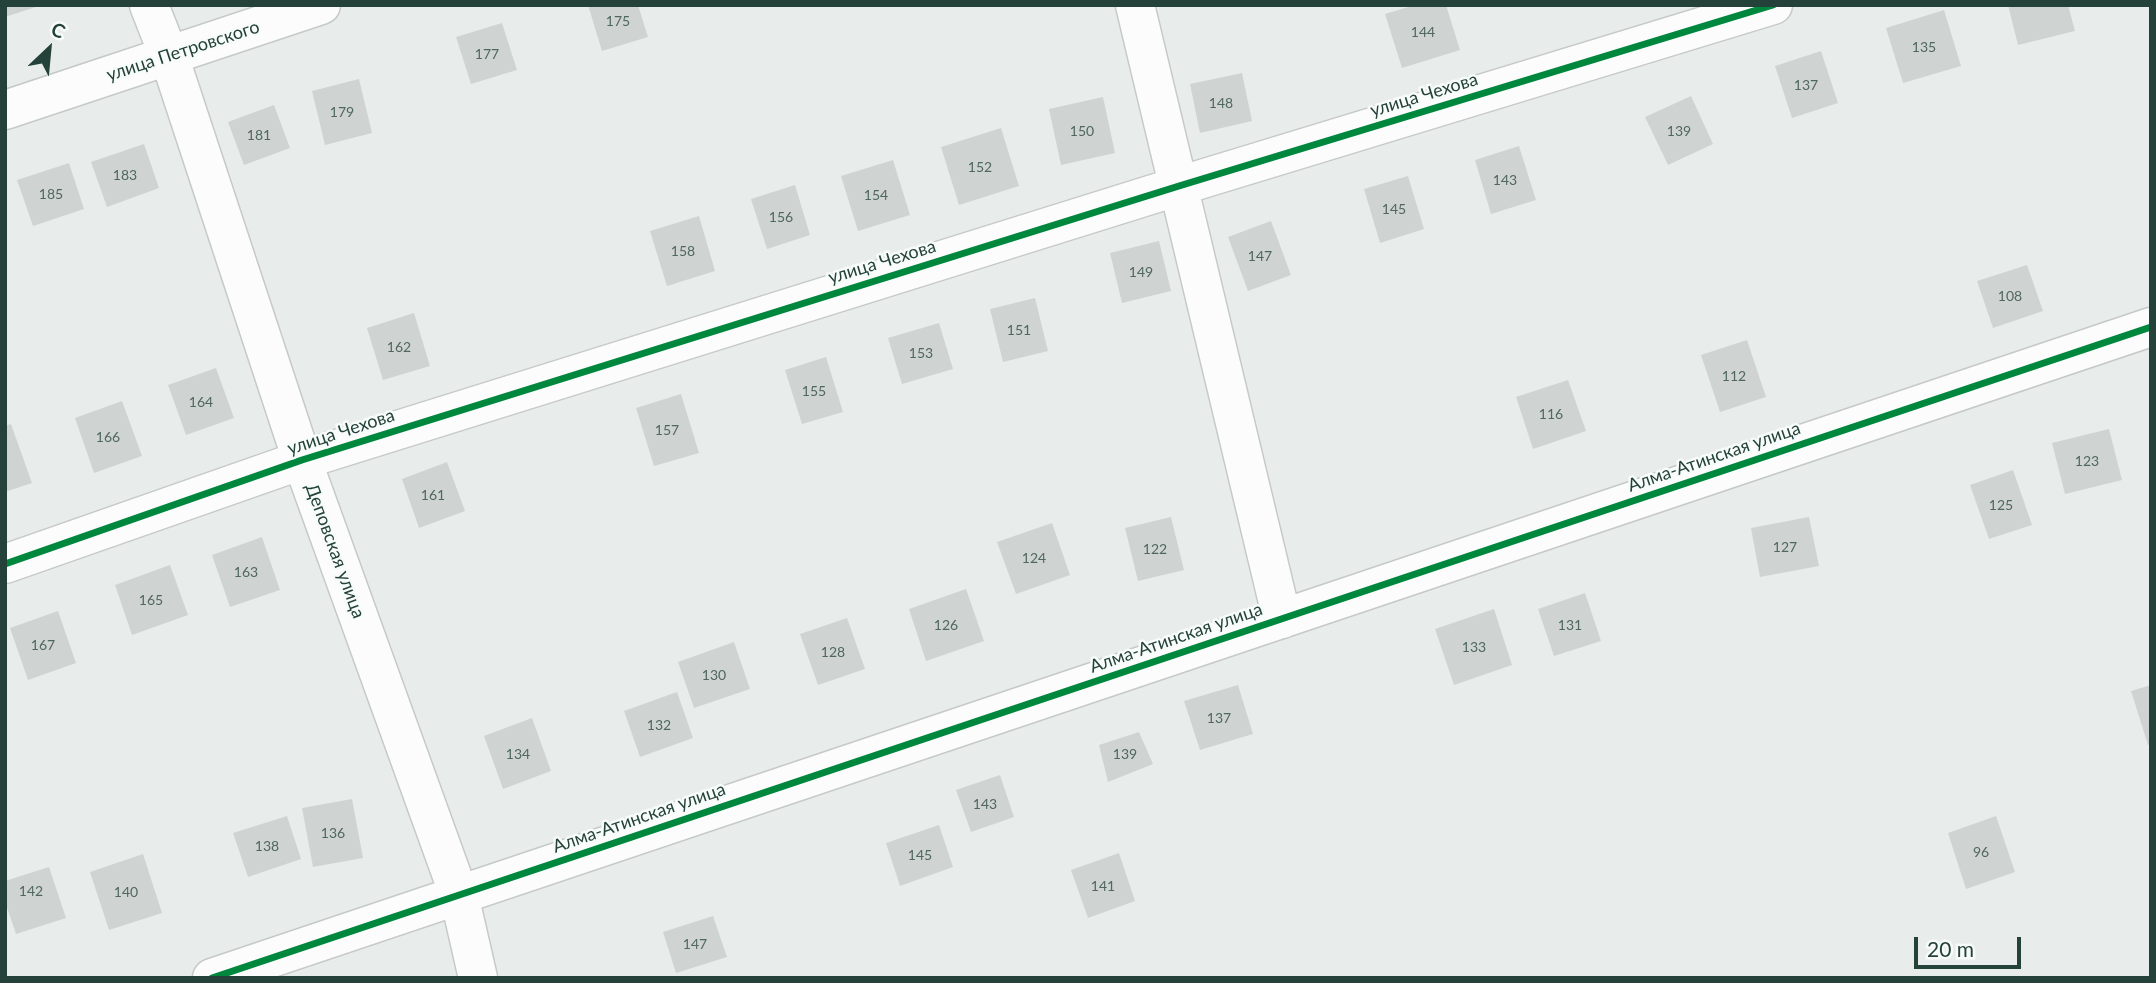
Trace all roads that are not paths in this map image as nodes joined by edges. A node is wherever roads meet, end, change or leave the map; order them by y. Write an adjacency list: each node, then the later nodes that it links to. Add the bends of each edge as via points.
1 (149, 5): 5 (street, Деповская улица)
2 (321, 5): 5 (street, улица Петровского)
3 (1135, 5): 7 (street)
4 (1773, 5): 7 (street, улица Чехова)
5 (169, 56): 6 (street, улица Петровского); 9 (street, Деповская улица)
6 (5, 110)
7 (1179, 186): 9 (street, улица Чехова); 11 (street)
8 (2151, 327): 11 (street, Алма-Атинская улица)
9 (302, 460): 10 (street, улица Чехова); 12 (street, Деповская улица)
10 (5, 564)
11 (1282, 619): 12 (street, Алма-Атинская улица)
12 (459, 895): 13 (street, Алма-Атинская улица); 14 (street, Деповская улица)
13 (212, 978)
14 (478, 978)

